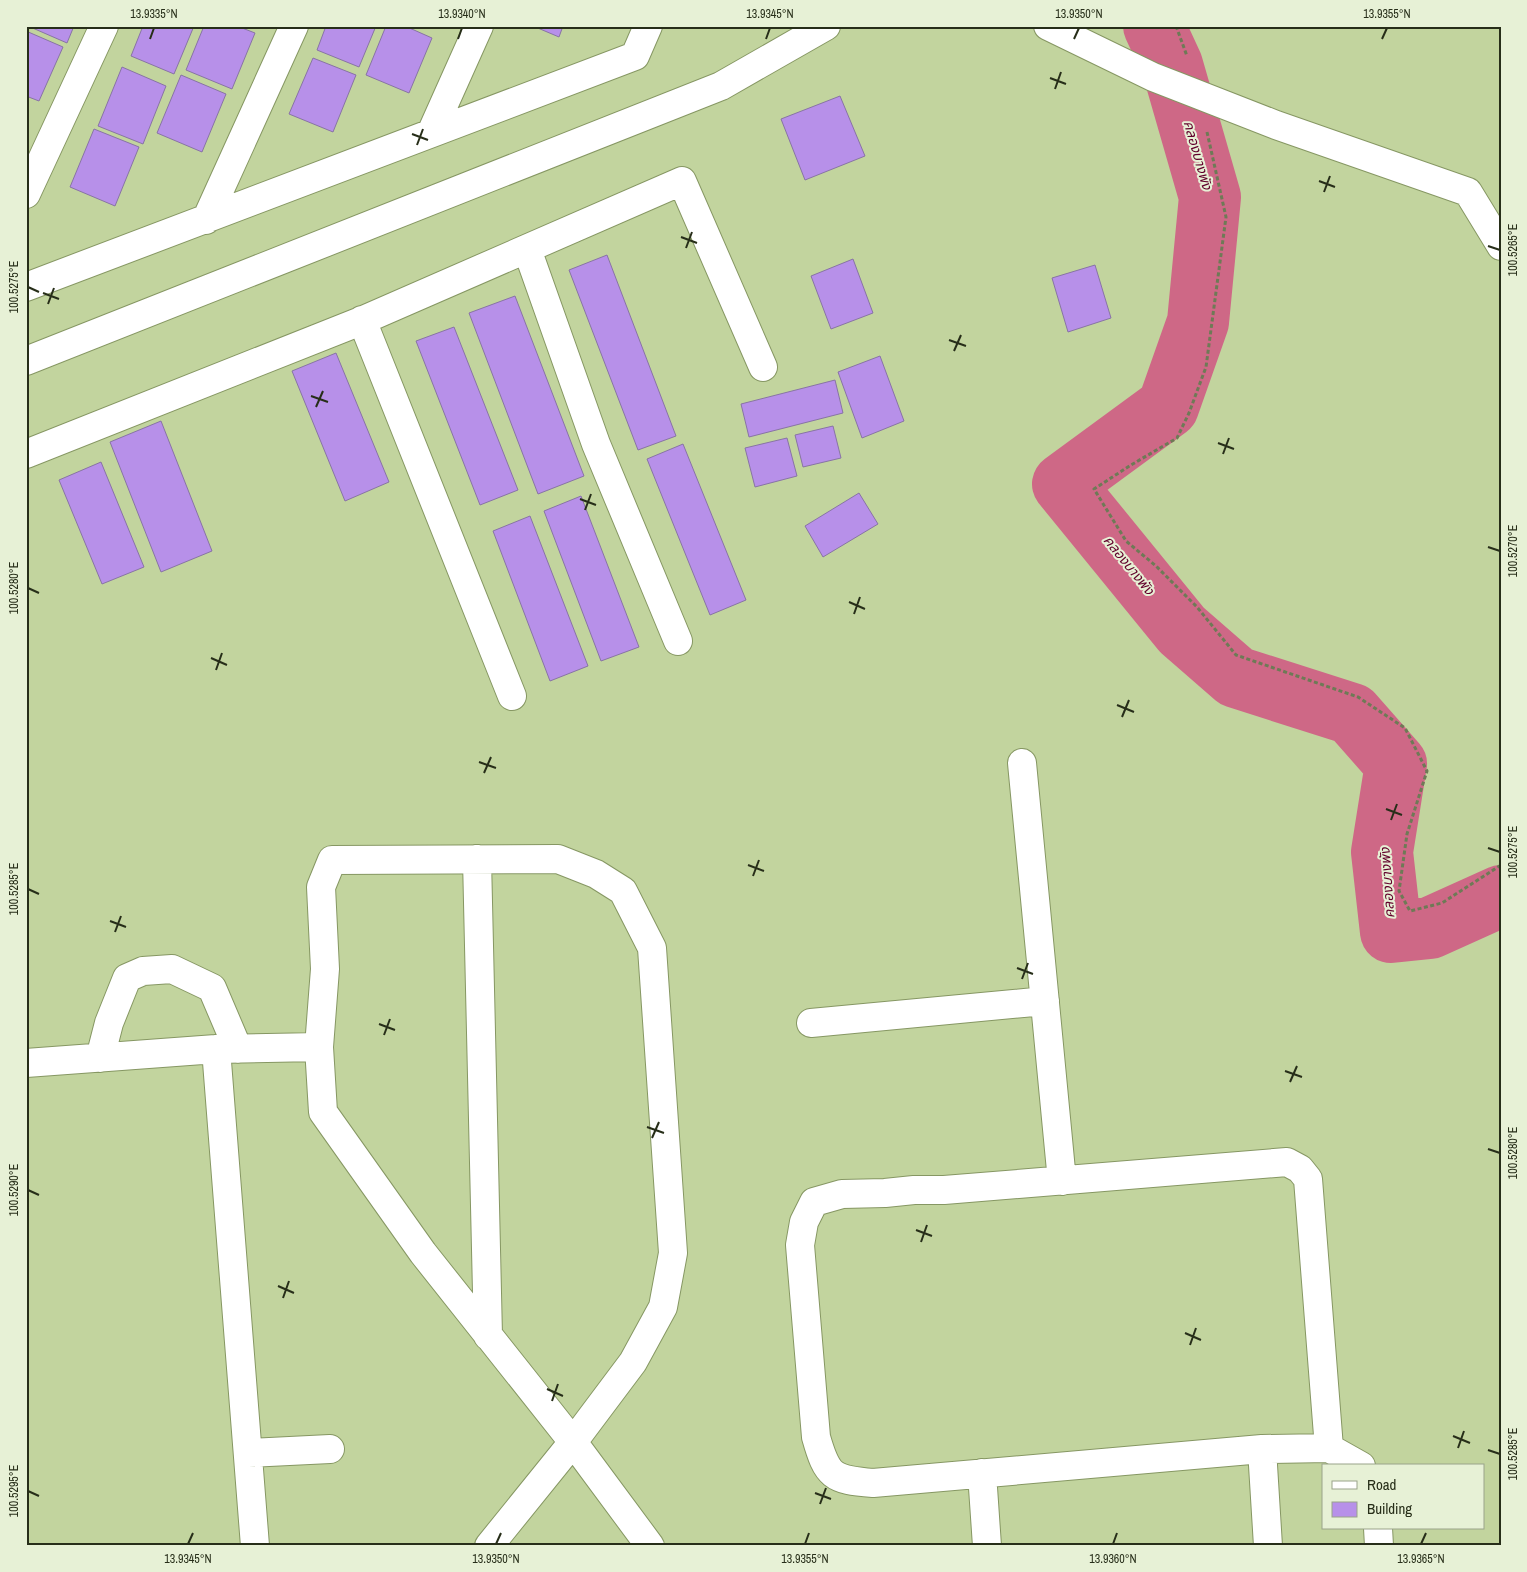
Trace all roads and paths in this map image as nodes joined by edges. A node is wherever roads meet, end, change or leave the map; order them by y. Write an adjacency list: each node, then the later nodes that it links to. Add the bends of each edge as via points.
1 (104, 26): 10 (street)
2 (294, 26): 12 (street)
3 (479, 26): 9 (street)
4 (648, 26): 9 (street, via 635,56)
5 (826, 26): 17 (street, via 721,86)
6 (1048, 26): 8 (street, via 1154,77)
7 (1176, 26): 8 (path)
8 (1193, 92): 13 (street, via 1276,125 1468,192); 24 (path, via 1226,217 1206,367 1178,438 1094,490 1126,541 1196,607 1236,655 1358,697 1405,728 1427,771 1407,834 1400,882 1399,891 1410,911 1442,903)
9 (432, 131): 12 (street)
10 (36, 147): 11 (street)
11 (26, 194)
12 (206, 220): 15 (street)
13 (1501, 246)
14 (527, 249): 16 (street); 18 (street, via 682,181); 20 (street, via 596,444)
15 (26, 287)
16 (362, 320): 19 (street); 21 (street)
17 (26, 361)
18 (763, 367)
19 (26, 454)
20 (678, 642)
21 (512, 696)
22 (1022, 763): 25 (street)
23 (477, 859): 27 (street, via 332,860 321,887 325,969); 32 (street); 33 (street, via 558,859 596,874 623,892 652,948 673,1253 663,1307 633,1362)
24 (1501, 865)
25 (1045, 1001): 26 (street); 31 (street)
26 (811, 1023)
27 (319, 1047): 28 (street); 32 (street, via 324,1112 423,1253)
28 (227, 1049): 29 (street); 29 (street, via 212,988 172,969 143,971 127,978 109,1023); 37 (street)
29 (100, 1058): 30 (street)
30 (26, 1063)
31 (1062, 1181): 34 (street, via 1287,1162 1300,1169 1308,1179); 39 (street, via 842,1194 814,1202 804,1222 800,1244 816,1436 823,1460 833,1474 849,1481 873,1483)
32 (488, 1336): 33 (street)
33 (573, 1442): 42 (street); 43 (street)
34 (1329, 1448): 36 (street); 38 (street)
35 (330, 1449): 37 (street)
36 (1262, 1449): 39 (street); 45 (street)
37 (248, 1453): 41 (street)
38 (1357, 1464)
39 (982, 1473): 44 (street)
40 (1378, 1530): 46 (street)
41 (255, 1546)
42 (489, 1546)
43 (650, 1546)
44 (987, 1546)
45 (1268, 1546)
46 (1379, 1546)

